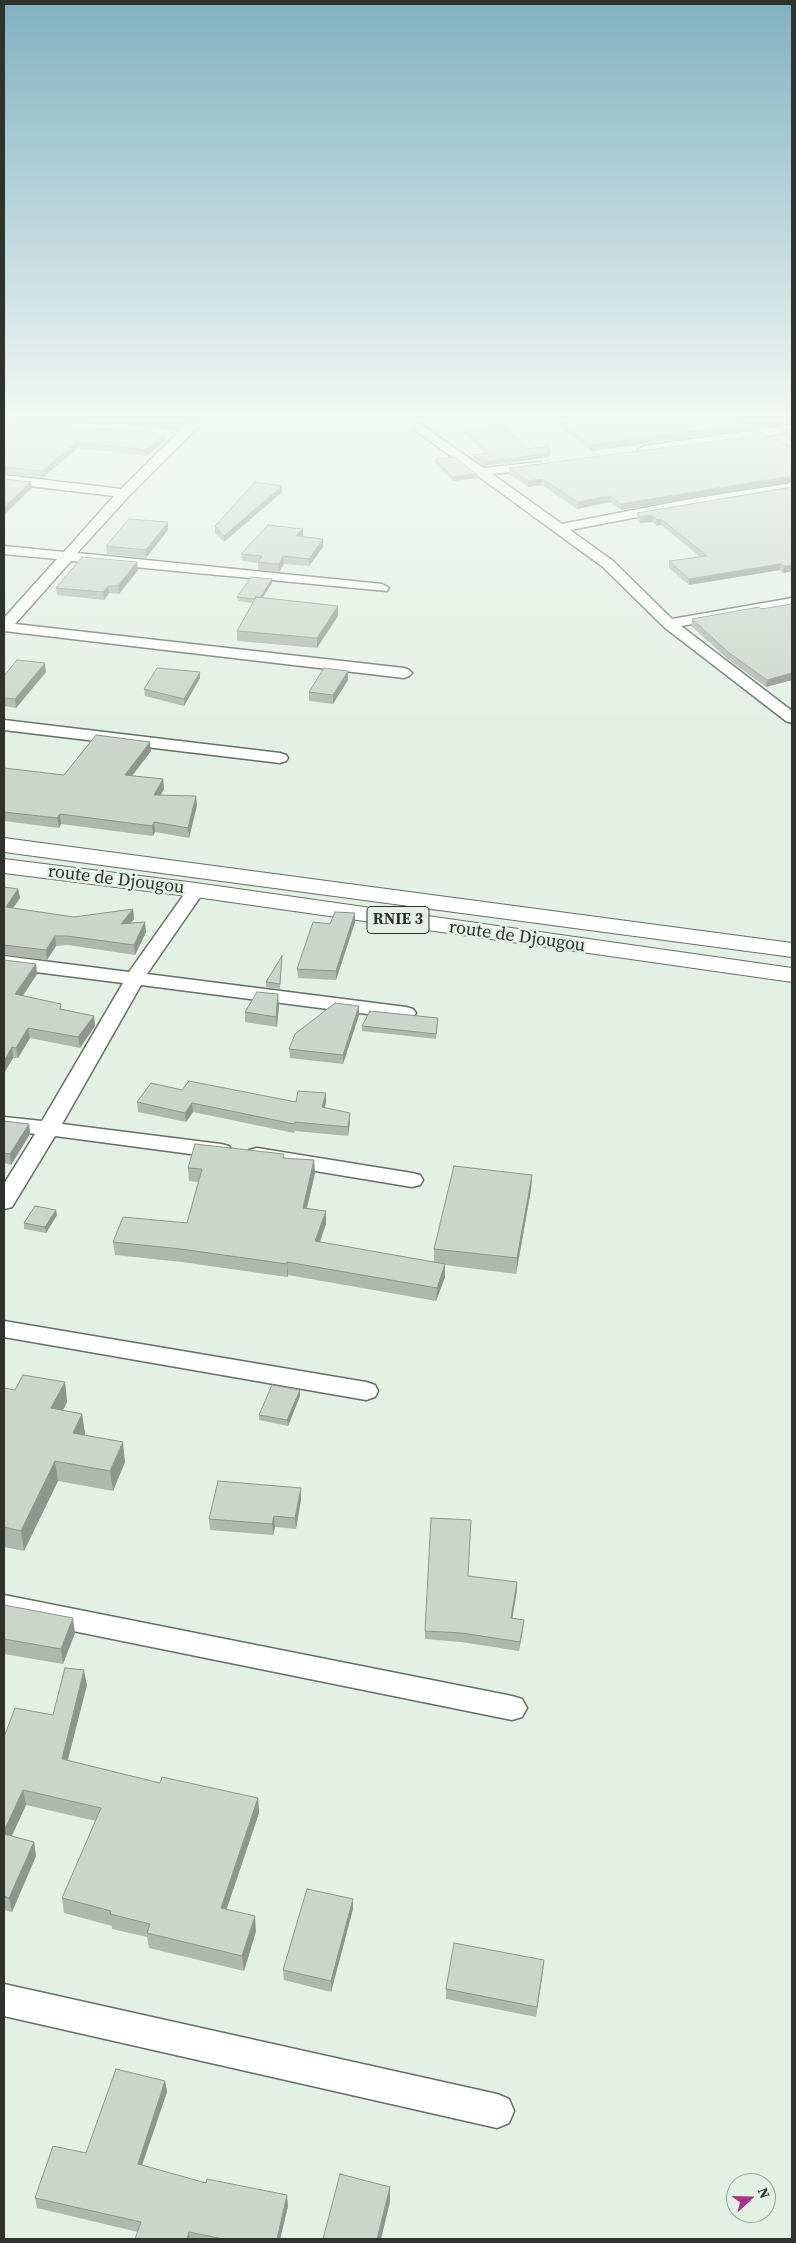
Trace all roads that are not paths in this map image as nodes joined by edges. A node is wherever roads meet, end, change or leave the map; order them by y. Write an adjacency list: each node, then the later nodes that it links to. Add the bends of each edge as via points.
1 (93, 527): 5 (street)
2 (569, 527): 3 (street)
3 (562, 528): 8 (street, via 608,564)
4 (4, 550): 5 (street)
5 (66, 557): 6 (street); 9 (street)
6 (382, 588)
7 (792, 602): 8 (street)
8 (668, 624): 11 (street)
9 (4, 627): 10 (street)
10 (404, 673)
11 (792, 718)
12 (4, 726): 13 (street)
13 (280, 758)
14 (4, 845): 17 (highway, route de Djougou / RNIE 3)
15 (4, 866): 16 (highway, route de Djougou / RNIE 3)
16 (196, 890): 19 (highway, route de Djougou / RNIE 3); 20 (street)
17 (792, 950)
18 (4, 962): 20 (street)
19 (792, 975)
20 (135, 978): 21 (street); 23 (street)
21 (406, 1013)
22 (4, 1124): 23 (street)
23 (48, 1130): 24 (street, via 288,1158); 25 (street)
24 (412, 1180)
25 (4, 1202)
26 (4, 1329): 27 (street)
27 (366, 1391)
28 (4, 1606): 29 (street)
29 (512, 1708)
30 (4, 2000): 31 (street)
31 (497, 2111)

